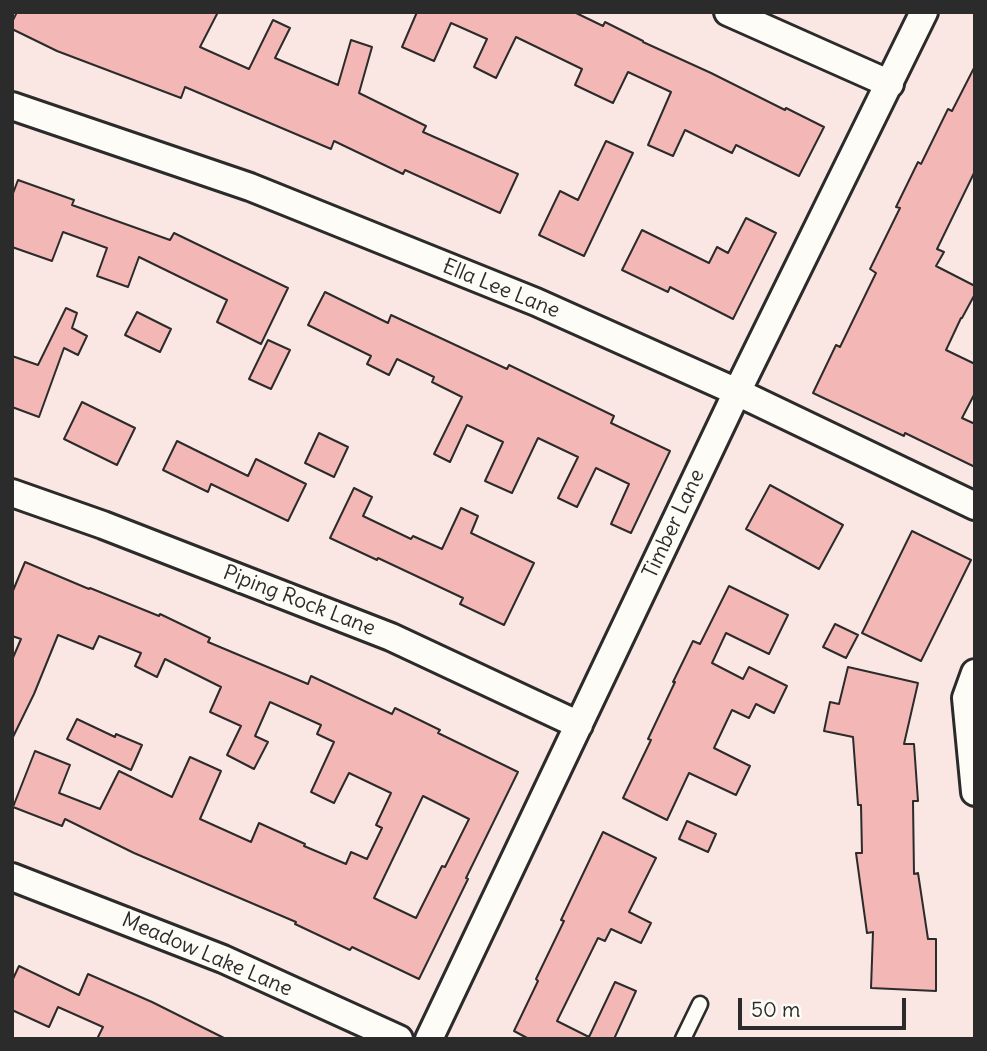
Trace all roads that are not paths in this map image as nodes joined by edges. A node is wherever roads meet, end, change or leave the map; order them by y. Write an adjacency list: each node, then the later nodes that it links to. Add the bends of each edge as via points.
1 (728, 12): 3 (street)
2 (925, 12): 3 (street, Timber Lane)
3 (890, 84): 5 (street, Timber Lane)
4 (12, 106): 5 (street, Ella Lee Lane, via 250,187 536,302)
5 (737, 392): 7 (street, Ella Lee Lane); 9 (street, Timber Lane)
6 (12, 493): 9 (street, Piping Rock Lane, via 391,637)
7 (975, 506)
8 (975, 673): 10 (street, via 967,698)
9 (579, 725): 14 (street, Timber Lane)
10 (975, 792)
11 (12, 877): 13 (street, Meadow Lake Lane, via 223,959)
12 (700, 1004): 15 (lane)
13 (399, 1039)
14 (429, 1039)
15 (683, 1039)

